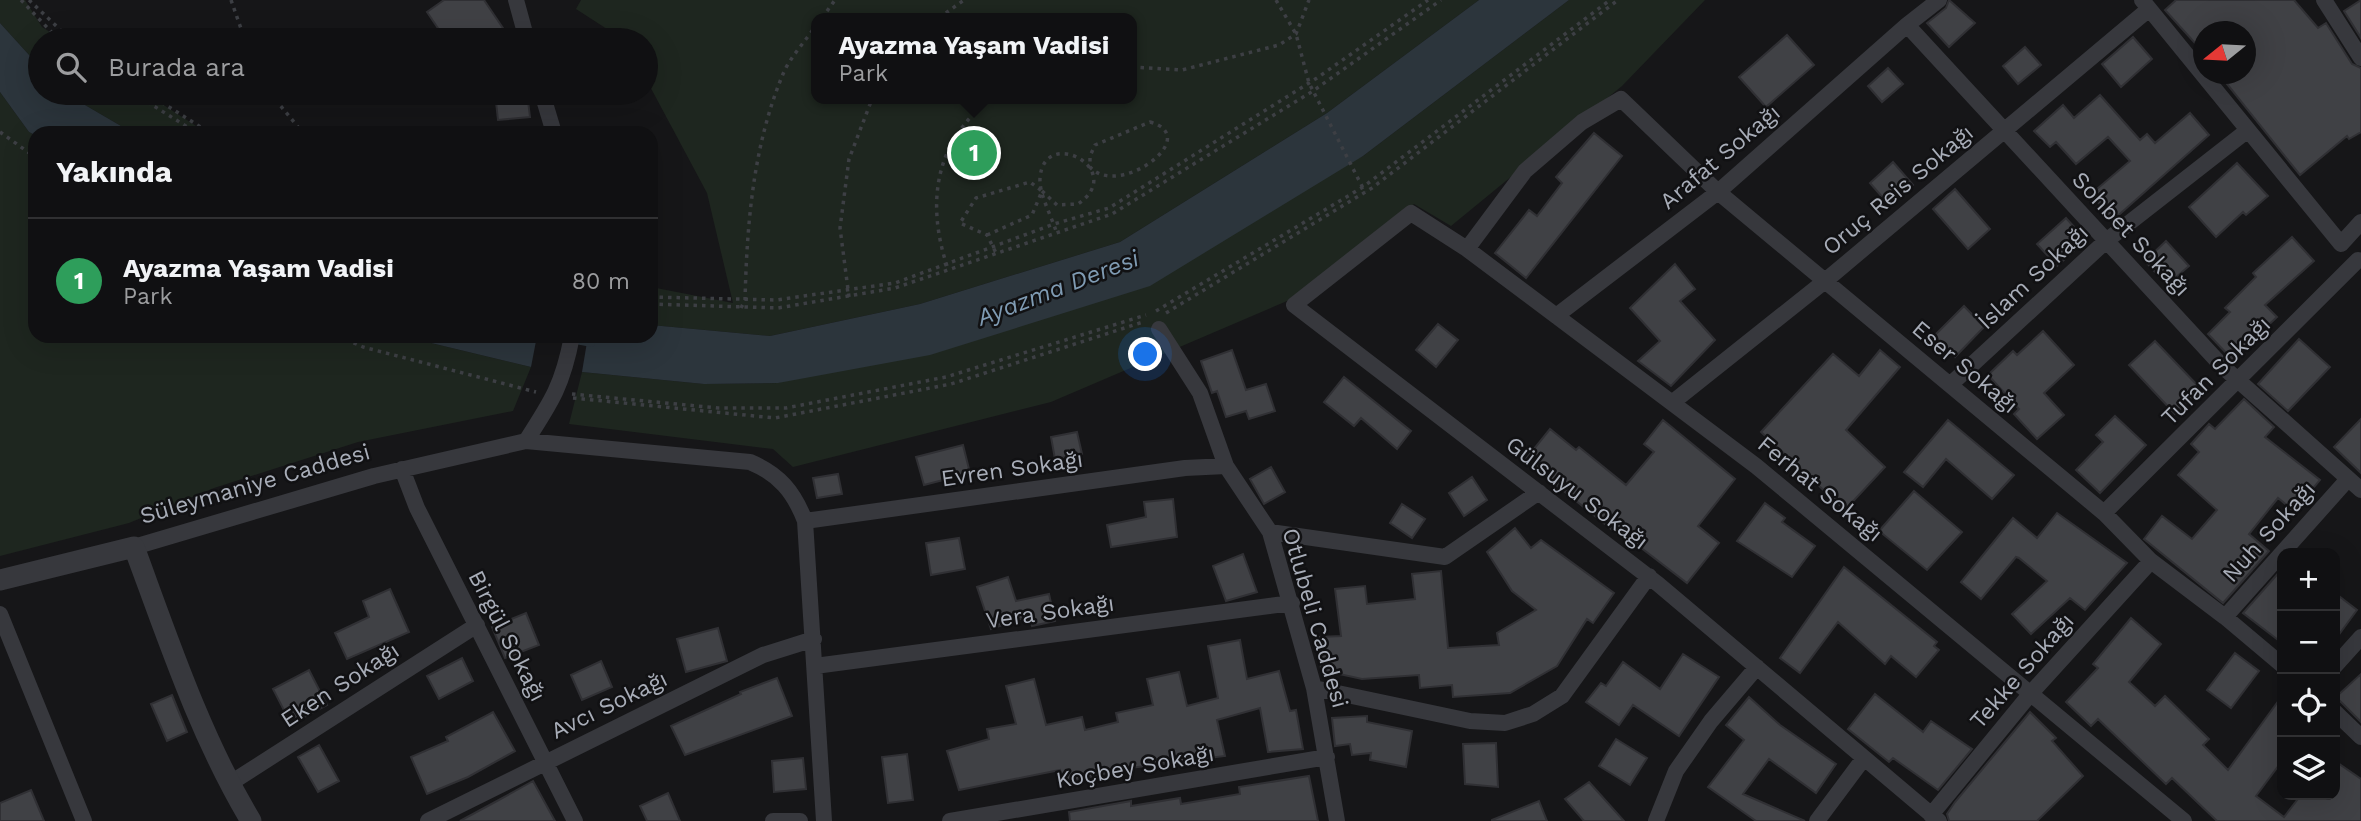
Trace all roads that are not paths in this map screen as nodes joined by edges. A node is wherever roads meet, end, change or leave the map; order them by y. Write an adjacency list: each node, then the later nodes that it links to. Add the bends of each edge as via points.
1 (516, 0): 6 (street)
2 (1939, 0): 5 (street)
3 (2324, 0): 7 (street)
4 (2145, 5): 10 (street, Oruç Reis Sokağı); 11 (street)
5 (1908, 25): 10 (street, Sohbet Sokağı); 12 (street, Arafat Sokağı)
6 (524, 28)
7 (2361, 58)
8 (546, 105): 9 (street)
9 (552, 126)
10 (2004, 130): 15 (street, Sohbet Sokağı); 19 (street, Oruç Reis Sokağı)
11 (2248, 130): 15 (street, İslam Sokağı); 16 (street)
12 (1718, 192): 17 (street, Eser Sokağı, via 1621,99 1582,122 1525,170); 19 (street, Eser Sokağı); 20 (street, Arafat Sokağı)
13 (1411, 213): 17 (street, Ferhat Sokağı); 31 (street, Gülsuyu Sokağı, via 1294,305)
14 (2361, 222): 16 (street)
15 (2106, 241): 23 (street, Sohbet Sokağı); 24 (street, İslam Sokağı)
16 (2342, 244): 18 (street)
17 (1467, 249): 20 (street, Ferhat Sokağı)
18 (2360, 261): 23 (street, Tufan Sokağı)
19 (1825, 281): 24 (street, Eser Sokağı); 25 (street, Oruç Reis Sokağı)
20 (1556, 316): 25 (street, Ferhat Sokağı)
21 (1154, 323): 27 (street, Otlubeli Caddesi, via 1200,393)
22 (571, 343): 26 (street, via 556,394)
23 (2239, 382): 29 (street, Sohbet Sokağı); 32 (street, Tufan Sokağı)
24 (1951, 384): 32 (street, Eser Sokağı)
25 (1673, 402): 50 (street, Ferhat Sokağı)
26 (526, 441): 28 (street, Süleymaniye Caddesi); 33 (street, Süleymaniye Caddesi, via 750,461 788,487)
27 (1226, 466): 33 (street, Evren Sokağı); 34 (street, Otlubeli Caddesi)
28 (402, 469): 35 (street, Süleymaniye Caddesi); 42 (street, Birgül Sokağı)
29 (2348, 479): 30 (street, Sohbet Sokağı); 41 (street, Nuh Sokağı)
30 (2361, 490)
31 (1539, 492): 34 (street, via 1445,557); 37 (street, Gülsuyu Sokağı)
32 (2104, 513): 36 (street, Eser Sokağı)
33 (805, 521): 44 (street)
34 (1270, 532): 39 (street, Otlubeli Caddesi)
35 (134, 547): 38 (street, Süleymaniye Caddesi); 56 (street)
36 (2151, 561): 41 (street, Eser Sokağı); 50 (street, Tekke Sokağı)
37 (1649, 576): 48 (street, Gülsuyu Sokağı); 49 (street, via 1562,696 1533,714 1504,723 1470,721)
38 (0, 580)
39 (1292, 603): 47 (street, Vera Sokağı); 49 (street, Otlubeli Caddesi)
40 (0, 614): 59 (street)
41 (2225, 617): 46 (street, Eser Sokağı)
42 (477, 625): 55 (street, Birgül Sokağı); 56 (street, Eken Sokağı)
43 (2361, 637): 45 (street)
44 (814, 639): 47 (street); 55 (street, Avcı Sokağı, via 763,655)
45 (2340, 660)
46 (2277, 661)
47 (815, 666): 65 (street)
48 (1757, 667): 54 (street, Gülsuyu Sokağı); 67 (street, via 1676,771)
49 (1314, 688): 53 (street, Otlubeli Caddesi)
50 (2031, 693): 57 (street, Tekke Sokağı); 69 (street, Ferhat Sokağı)
51 (2340, 717): 52 (street)
52 (2361, 737)
53 (1328, 757): 58 (street, Otlubeli Caddesi); 66 (street, Koçbey Sokağı)
54 (1864, 758): 57 (street, Gülsuyu Sokağı); 68 (street)
55 (544, 762): 61 (street, Avcı Sokağı); 62 (street, Birgül Sokağı)
56 (229, 784): 60 (street)
57 (1935, 818)
58 (1340, 820)
59 (84, 821)
60 (251, 821)
61 (428, 821)
62 (575, 821)
63 (773, 821): 64 (street)
64 (800, 821)
65 (824, 821)
66 (950, 821)
67 (1656, 821)
68 (1817, 821)
69 (2184, 821)

